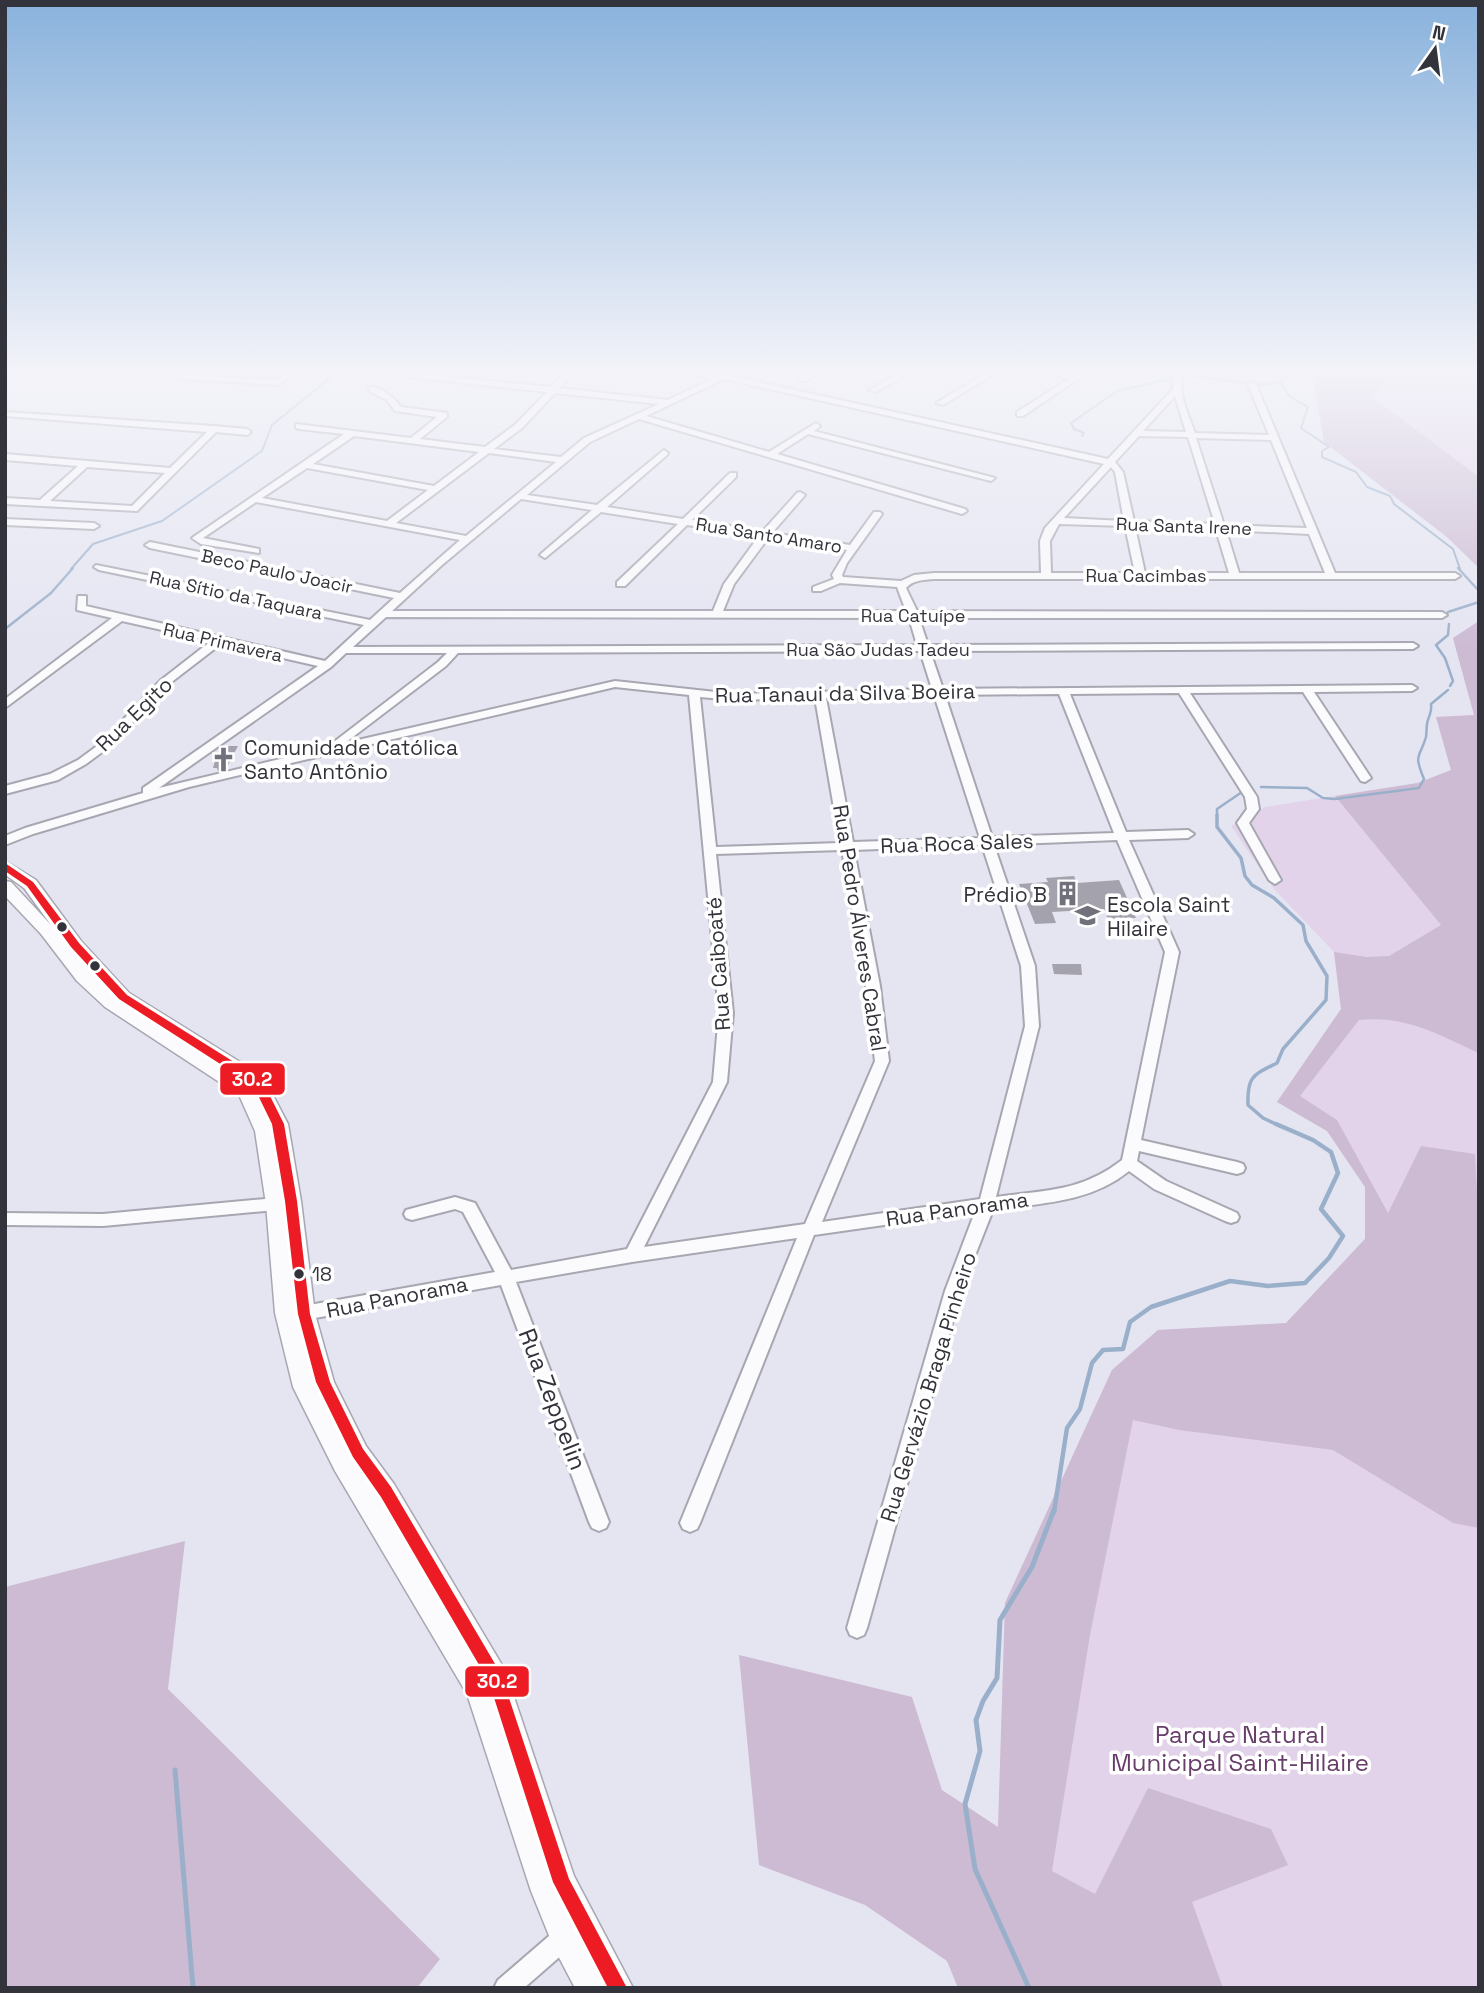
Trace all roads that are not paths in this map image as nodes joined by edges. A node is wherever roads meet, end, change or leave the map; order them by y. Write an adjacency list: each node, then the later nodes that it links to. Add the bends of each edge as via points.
1 (85, 464): 13 (street); 21 (street)
2 (179, 464): 13 (street)
3 (469, 464): 16 (street)
4 (558, 464): 18 (street)
5 (652, 464): 22 (street)
6 (801, 464): 23 (street)
7 (940, 464): 15 (street)
8 (1111, 464): 25 (street)
9 (1113, 464): 29 (street, via 1119,472)
10 (1201, 464): 31 (street)
11 (1284, 464): 32 (street)
12 (306, 465): 16 (street); 19 (street)
13 (172, 471): 21 (street, via 134,509)
14 (733, 475): 27 (street)
15 (991, 478)
16 (436, 489): 28 (street)
17 (800, 495): 33 (street)
18 (519, 496): 22 (street, Rua Santo Amaro); 34 (street)
19 (253, 499): 28 (street); 37 (street, via 197,538)
20 (5, 501): 21 (street)
21 (42, 503)
22 (602, 508): 27 (street, Rua Santo Amaro); 38 (street)
23 (962, 511)
24 (877, 514): 36 (street)
25 (1058, 521): 29 (street, Rua Santa Irene); 40 (street, via 1045,541)
26 (5, 522): 30 (street)
27 (684, 522): 33 (street, Rua Santo Amaro); 46 (street)
28 (388, 524): 34 (street)
29 (1129, 524): 31 (street, Rua Santa Irene); 41 (street)
30 (93, 526)
31 (1221, 527): 32 (street, Rua Santa Irene); 42 (street)
32 (1310, 531): 43 (street)
33 (767, 535): 36 (street, Rua Santo Amaro); 52 (street, via 719,600)
34 (468, 539): 49 (street)
35 (150, 545): 49 (street, Beco Paulo Joacir)
36 (853, 548): 45 (street, via 842,563)
37 (256, 551)
38 (545, 555)
39 (99, 567): 56 (street, Rua Sítio da Taquara)
40 (1046, 575): 41 (street, Rua Cacimbas); 47 (street, Rua Cacimbas, via 934,576)
41 (1140, 575): 42 (street, Rua Cacimbas)
42 (1235, 575): 43 (street, Rua Cacimbas)
43 (1331, 576): 44 (street, Rua Cacimbas)
44 (1455, 576)
45 (839, 580): 47 (street, Rua Cacimbas); 48 (street)
46 (621, 583)
47 (903, 584): 53 (street, Rua Gervázio Braga Pinheiro)
48 (817, 589)
49 (403, 597): 51 (street)
50 (82, 598): 55 (street, Rua Primavera, via 81,608)
51 (385, 614): 52 (street, Rua Catuípe); 56 (street)
52 (717, 615): 53 (street, Rua Catuípe)
53 (913, 615): 54 (street, Rua Catuípe); 59 (street, Rua Gervázio Braga Pinheiro)
54 (1441, 615)
55 (119, 618): 57 (street, Rua Primavera); 70 (street)
56 (373, 624): 60 (street)
57 (218, 640): 62 (street, Rua Primavera); 73 (street, Rua Egito, via 165,682 82,762 54,777)
58 (1413, 646): 59 (street, Rua São Judas Tadeu)
59 (924, 649): 61 (street, Rua São Judas Tadeu); 67 (street, Rua Gervázio Braga Pinheiro)
60 (344, 650): 61 (street, Rua São Judas Tadeu); 62 (street)
61 (454, 651): 71 (street)
62 (327, 664): 74 (street)
63 (1412, 688): 65 (street, Rua Tanaui da Silva Boeira)
64 (1182, 690): 65 (street, Rua Tanaui da Silva Boeira); 66 (street, Rua Tanaui da Silva Boeira); 82 (street, via 1251,797 1252,809 1243,823)
65 (1307, 690): 72 (street)
66 (1063, 691): 67 (street, Rua Tanaui da Silva Boeira); 76 (street)
67 (937, 692): 69 (street, Rua Tanaui da Silva Boeira); 78 (street, Rua Gervázio Braga Pinheiro)
68 (694, 694): 69 (street, Rua Tanaui da Silva Boeira); 71 (street, Rua Tanaui da Silva Boeira, via 615,684); 80 (street, Rua Caiboaté)
69 (820, 697): 79 (street, Rua Pedro Álveres Cabral)
70 (5, 705)
71 (328, 751): 74 (street, Rua Tanaui da Silva Boeira)
72 (1365, 778)
73 (5, 790)
74 (137, 798): 77 (street, Rua Tanaui da Silva Boeira)
75 (1188, 834): 76 (street, Rua Roca Sales)
76 (1122, 838): 78 (street, Rua Roca Sales); 84 (street, via 1172,952)
77 (5, 841)
78 (987, 842): 79 (street, Rua Roca Sales); 88 (street, Rua Gervázio Braga Pinheiro, via 1028,966 1032,1026)
79 (848, 847): 80 (street, Rua Roca Sales); 92 (street, Rua Pedro Álveres Cabral, via 882,1061)
80 (708, 850): 93 (street, Rua Caiboaté, via 726,1013 720,1082)
81 (5, 866): 95 (main road, via 30,884 75,945 123,997 257,1082 278,1124 291,1201)
82 (1275, 880)
83 (5, 886): 87 (main road, via 111,1003 247,1091 265,1131)
84 (1133, 1144): 85 (street); 86 (street)
85 (1129, 1163): 88 (street, Rua Panorama, via 1110,1179 1082,1191); 90 (street, via 1160,1185)
86 (1237, 1168)
87 (276, 1204): 91 (street, via 103,1220); 95 (main road)
88 (986, 1206): 92 (street, Rua Panorama); 98 (street, Rua Gervázio Braga Pinheiro, via 949,1303)
89 (412, 1214): 94 (street, Rua Zeppelin, via 454,1203 469,1207)
90 (1231, 1217)
91 (5, 1219)
92 (809, 1230): 93 (street, Rua Panorama); 97 (street, Rua Pedro Álveres Cabral)
93 (632, 1255): 94 (street, Rua Panorama)
94 (506, 1276): 95 (street, Rua Panorama); 96 (street, Rua Zeppelin)
95 (295, 1314): 99 (main road, via 304,1387 343,1464 478,1688); 102 (main road, via 358,1453 386,1492 496,1679 562,1882)
96 (599, 1522)
97 (690, 1523)
98 (857, 1628)
99 (564, 1938): 100 (street); 101 (main road)
100 (506, 1988)
101 (591, 1988)
102 (618, 1988)

